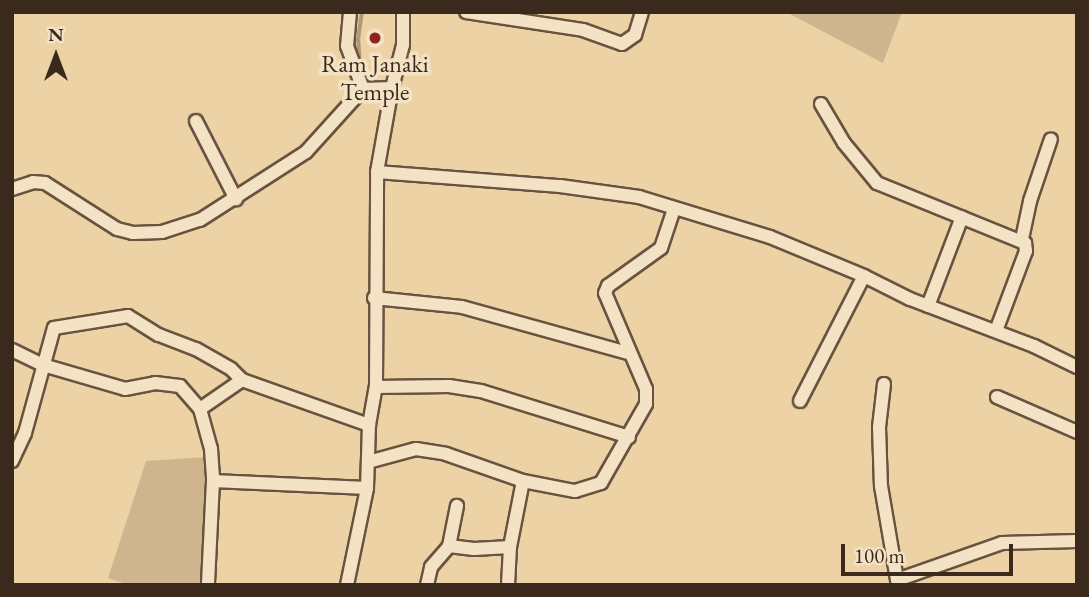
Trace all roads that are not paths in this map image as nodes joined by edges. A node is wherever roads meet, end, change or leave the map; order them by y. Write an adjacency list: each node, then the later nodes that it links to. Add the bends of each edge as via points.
1 (350, 12): 6 (street, via 347,47)
2 (403, 12): 5 (street, via 403,45)
3 (466, 12): 4 (street, via 583,30 622,44 635,35)
4 (642, 12)
5 (392, 88): 6 (street); 10 (street)
6 (363, 89): 12 (street, via 306,152)
7 (821, 103): 14 (street, via 877,183)
8 (196, 121): 12 (street)
9 (1051, 139): 15 (street)
10 (377, 172): 13 (street, via 612,192); 17 (street)
11 (12, 190): 12 (street, via 45,183 117,229 133,233 162,232 200,220)
12 (236, 199)
13 (674, 209): 16 (street, via 770,237); 21 (street, via 661,248 608,286 605,293)
14 (962, 217): 15 (street); 18 (street)
15 (1022, 240): 19 (street, via 1026,251)
16 (864, 276): 18 (street); 28 (street)
17 (374, 298): 21 (street, via 462,307); 26 (street)
18 (928, 306): 19 (street)
19 (996, 331): 23 (street)
20 (12, 350): 22 (street)
21 (628, 353): 32 (street, via 646,389 646,404)
22 (43, 365): 24 (street, via 54,328 128,316 159,335 196,349); 29 (street, via 125,389 155,383 180,386); 33 (street, via 25,433)
23 (1077, 367)
24 (242, 380): 29 (street); 30 (street)
25 (884, 384): 39 (street, via 879,427 881,486 897,580 1014,540)
26 (376, 387): 30 (street); 32 (street, via 449,386 481,391)
27 (997, 397): 31 (street)
28 (800, 401)
29 (200, 409): 35 (street, via 211,450)
30 (369, 425): 34 (street)
31 (1077, 432)
32 (629, 437): 36 (street, via 601,483 589,489 575,491)
33 (12, 461)
34 (368, 461): 36 (street, via 416,449 446,454); 37 (street)
35 (212, 481): 37 (street); 42 (street)
36 (523, 481): 41 (street)
37 (367, 488): 43 (street)
38 (457, 506): 40 (street)
39 (1077, 541)
40 (449, 546): 41 (street); 44 (street, via 431,567)
41 (510, 547): 45 (street)
42 (208, 585)
43 (347, 585)
44 (427, 585)
45 (508, 585)

